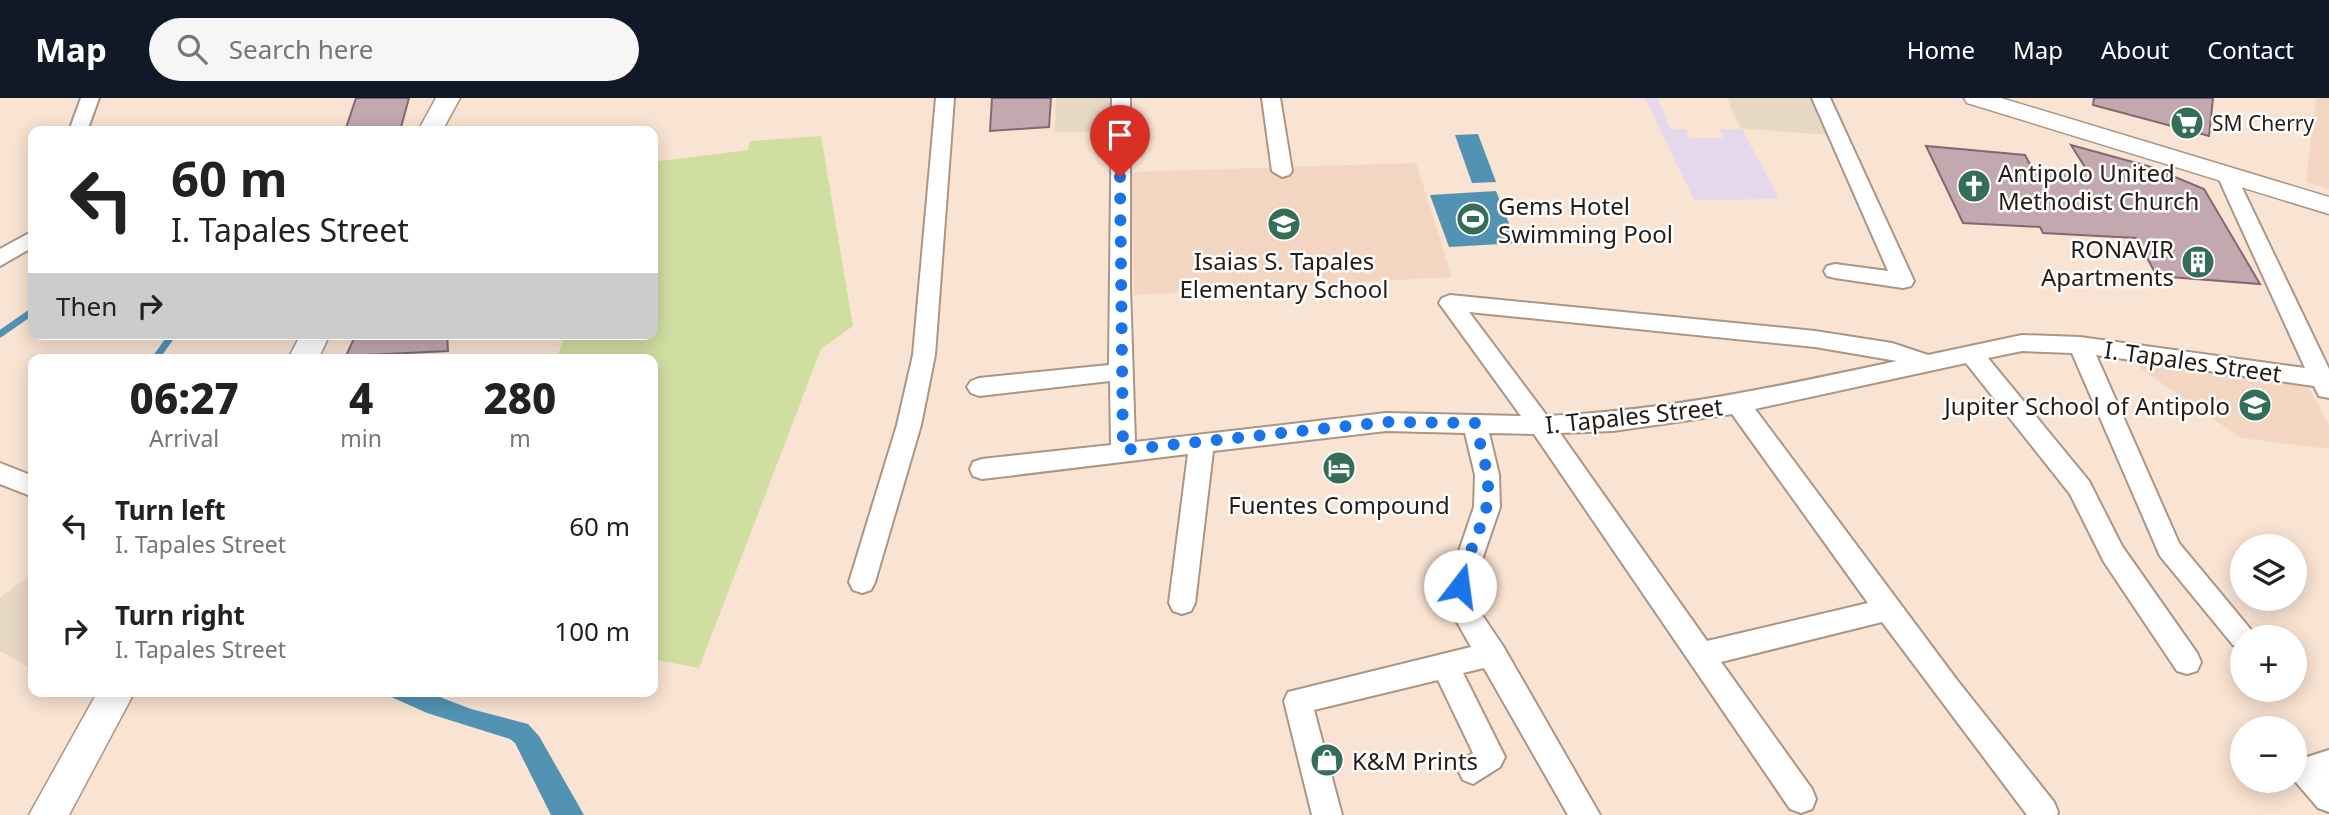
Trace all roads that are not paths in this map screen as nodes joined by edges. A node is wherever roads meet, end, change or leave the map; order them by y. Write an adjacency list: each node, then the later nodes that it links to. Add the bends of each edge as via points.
1 (90, 98): 8 (street)
2 (448, 98): 9 (main road)
3 (945, 98): 30 (street, via 924,355 909,425)
4 (1121, 98): 19 (street)
5 (1271, 98): 10 (street)
6 (1821, 98): 15 (street, via 1903,281)
7 (1976, 98): 11 (main road)
8 (80, 126)
9 (433, 126)
10 (1282, 171)
11 (2227, 175): 12 (main road); 20 (street)
12 (2329, 206)
13 (28, 241): 14 (street)
14 (0, 259)
15 (1835, 271)
16 (2080, 345): 17 (street, I. Tapales Street, via 2022,342); 20 (street, I. Tapales Street); 33 (street, via 2169,549)
17 (1971, 354): 18 (street, I. Tapales Street); 36 (street, via 2080,488 2113,554)
18 (1927, 363): 22 (street, I. Tapales Street); 24 (street, via 1892,351 1815,339 1450,303)
19 (1120, 372): 21 (street); 26 (street)
20 (2325, 386)
21 (979, 387)
22 (1738, 404): 24 (street, I. Tapales Street, via 1613,422); 32 (street)
23 (1475, 423): 24 (street, I. Tapales Street); 25 (street, I. Tapales Street, via 1385,422); 34 (street, via 1488,475 1487,507 1460,586 1467,615)
24 (1541, 425): 35 (street)
25 (1202, 442): 26 (street, I. Tapales Street); 31 (street)
26 (1123, 450): 27 (street, I. Tapales Street)
27 (982, 469)
28 (0, 473): 29 (street)
29 (28, 485)
30 (862, 582)
31 (1182, 603)
32 (1889, 609): 35 (street); 43 (street)
33 (2233, 625)
34 (1493, 654): 37 (street); 46 (street)
35 (1700, 655): 42 (street)
36 (2188, 662)
37 (1445, 666): 40 (street, via 1490,757); 45 (street, via 1298,701)
38 (114, 697): 44 (main road)
39 (2329, 764): 41 (street, via 2305,771)
40 (1473, 770)
41 (2329, 798)
42 (1801, 799)
43 (2043, 812)
44 (48, 815)
45 (1327, 815)
46 (1585, 815)

